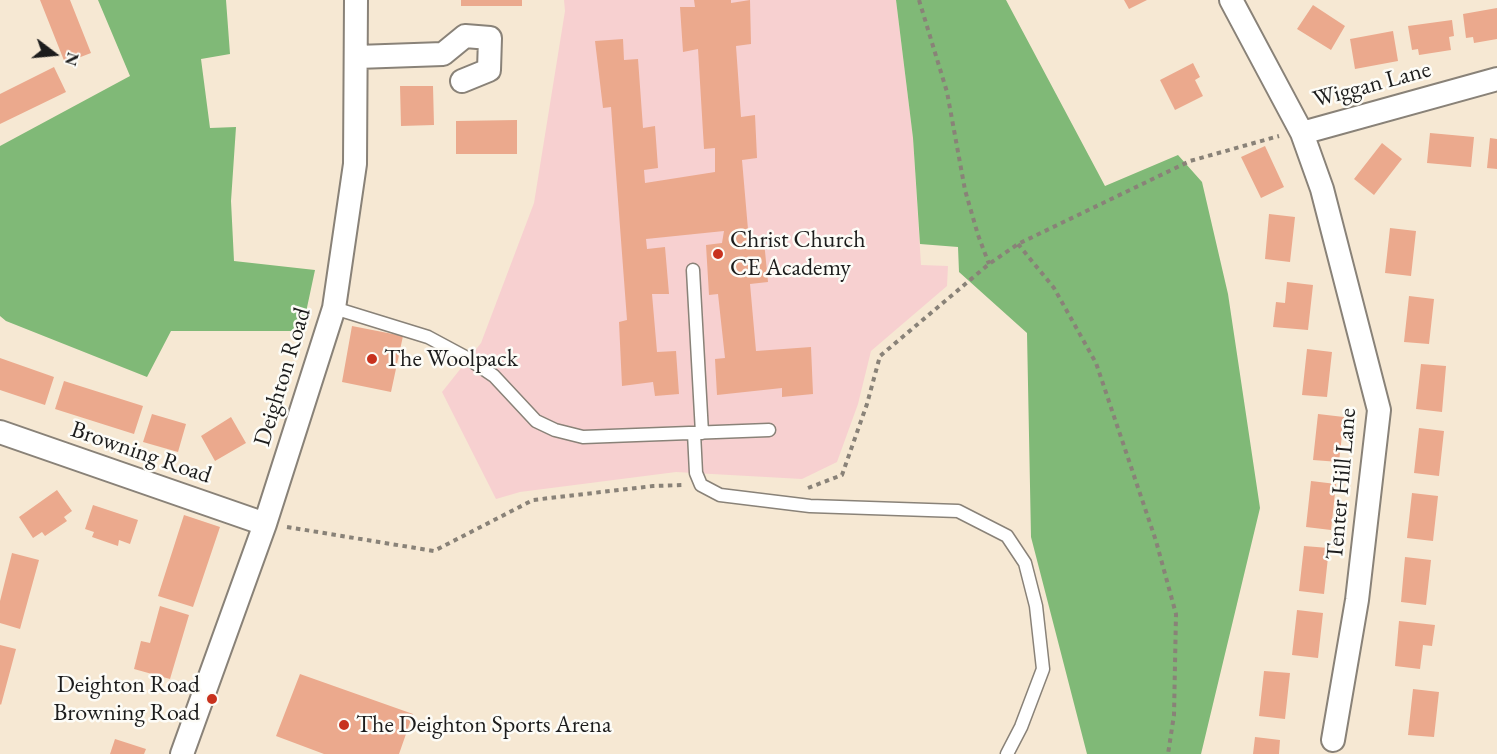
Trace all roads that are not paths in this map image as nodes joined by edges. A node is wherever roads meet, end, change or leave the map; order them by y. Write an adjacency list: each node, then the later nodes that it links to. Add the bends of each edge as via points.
1 (356, 0): 3 (street, Deighton Road)
2 (1231, 0): 6 (street, Wiggan Lane)
3 (357, 57): 5 (street, via 443,54 465,36 490,38 489,70); 8 (street, Deighton Road, via 355,164)
4 (1497, 79): 6 (street, Wiggan Lane)
5 (462, 81)
6 (1302, 132): 13 (street, Tenter Hill Lane, via 1322,189 1379,410 1358,600)
7 (693, 270): 11 (lane)
8 (334, 308): 11 (lane, via 428,337 459,353 494,376 536,421 555,430 583,437); 12 (street, Deighton Road)
9 (769, 430): 11 (lane)
10 (0, 432): 12 (street, Browning Road)
11 (698, 433): 15 (lane, via 696,473 701,485 720,495 810,506 958,512 1007,536 1025,563 1036,606 1043,669)
12 (265, 524): 14 (street, Deighton Road)
13 (1334, 740)
14 (182, 754)
15 (1007, 754)

